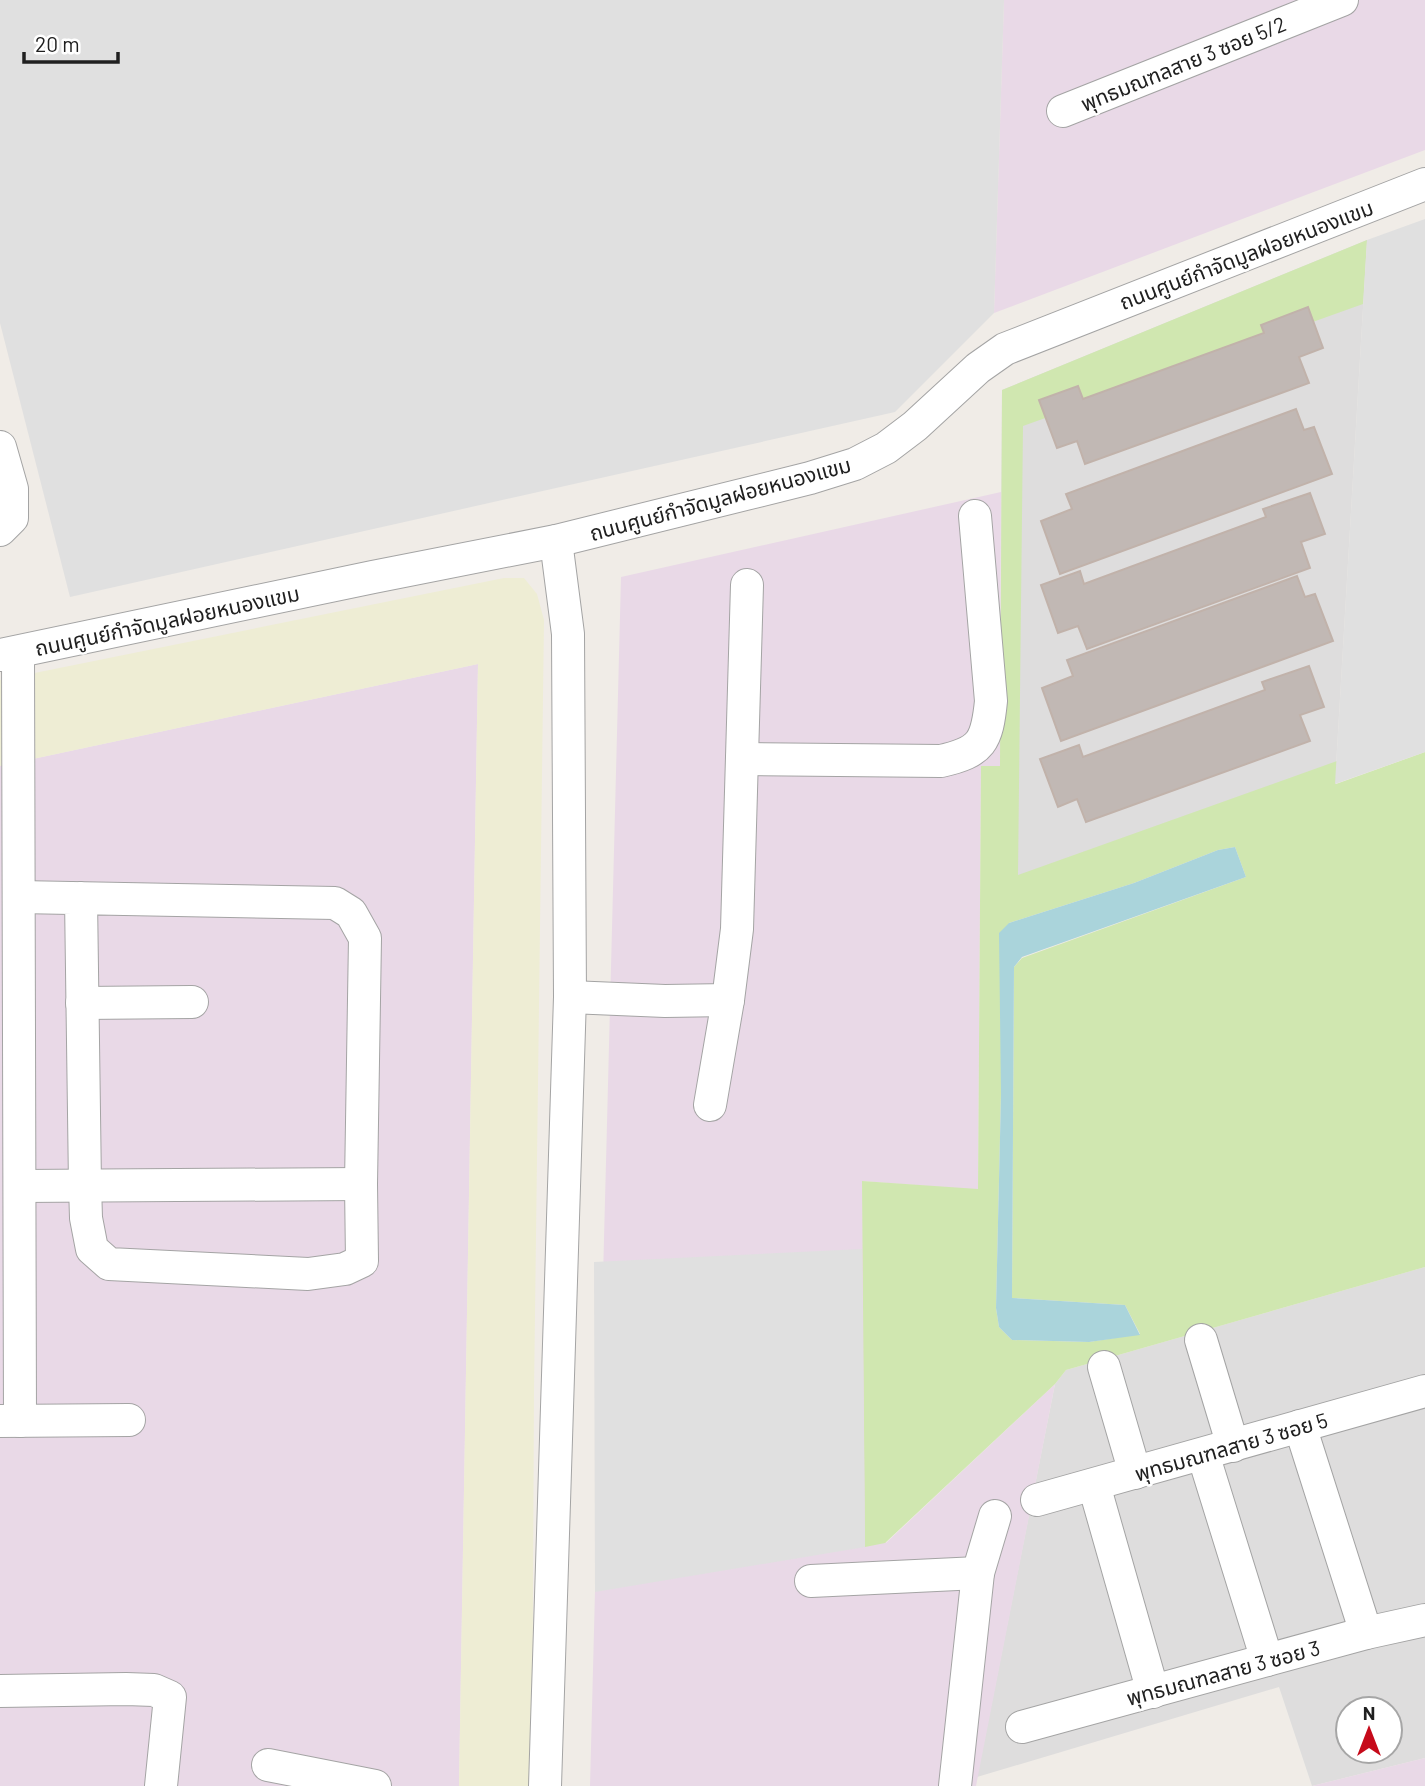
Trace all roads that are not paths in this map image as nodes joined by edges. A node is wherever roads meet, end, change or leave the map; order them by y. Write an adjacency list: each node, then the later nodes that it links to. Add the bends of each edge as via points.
1 (1342, 0): 2 (street, พุทธมณฑลสาย 3 ซอย 5/2)
2 (1063, 111)
3 (1425, 184): 7 (street, ถนนศูนย์กำจัดมูลฝอยหนองแขม, via 1005,349 915,426 855,464)
4 (0, 447): 6 (street, via 12,489 12,518)
5 (975, 516): 10 (street, via 991,701 988,730 978,745 964,756 942,761)
6 (0, 530)
7 (556, 541): 9 (street, ถนนศูนย์กำจัดมูลฝอยหนองแขม); 14 (street, via 568,634)
8 (747, 585): 10 (street)
9 (9, 654): 11 (street)
10 (742, 759): 15 (street, via 737,929)
11 (19, 897): 12 (street); 13 (street)
12 (81, 898): 17 (street); 19 (street, via 335,903 351,913 365,937)
13 (10, 994): 21 (street)
14 (570, 997): 15 (street); 44 (street)
15 (727, 1000): 18 (street)
16 (192, 1002): 17 (street)
17 (82, 1003): 20 (street)
18 (710, 1105)
19 (361, 1184): 20 (street); 20 (street, via 362,1261 345,1269 308,1274 109,1264 92,1249)
20 (85, 1185): 21 (street)
21 (20, 1186): 26 (street)
22 (1201, 1340): 28 (street)
23 (1104, 1367): 29 (street)
24 (1425, 1391): 27 (street, พุทธมณฑลสาย 3 ซอย 5)
25 (129, 1420): 26 (street)
26 (10, 1421)
27 (1300, 1426): 28 (street, พุทธมณฑลสาย 3 ซอย 5); 36 (street)
28 (1218, 1450): 29 (street, พุทธมณฑลสาย 3 ซอย 5); 37 (street)
29 (1135, 1473): 30 (street, พุทธมณฑลสาย 3 ซอย 5)
30 (1094, 1485): 31 (street, พุทธมณฑลสาย 3 ซอย 5); 39 (street)
31 (1037, 1500)
32 (995, 1516): 33 (street)
33 (978, 1573): 34 (street); 45 (street)
34 (811, 1581)
35 (1425, 1620): 36 (street, พุทธมณฑลสาย 3 ซอย 3)
36 (1366, 1633): 37 (street, พุทธมณฑลสาย 3 ซอย 3)
37 (1268, 1660): 39 (street, พุทธมณฑลสาย 3 ซอย 3)
38 (0, 1691): 42 (street, via 126,1689 154,1690 170,1697)
39 (1153, 1692): 40 (street, พุทธมณฑลสาย 3 ซอย 3)
40 (1022, 1727)
41 (268, 1765): 43 (street)
42 (161, 1786)
43 (375, 1786)
44 (545, 1786)
45 (955, 1786)

